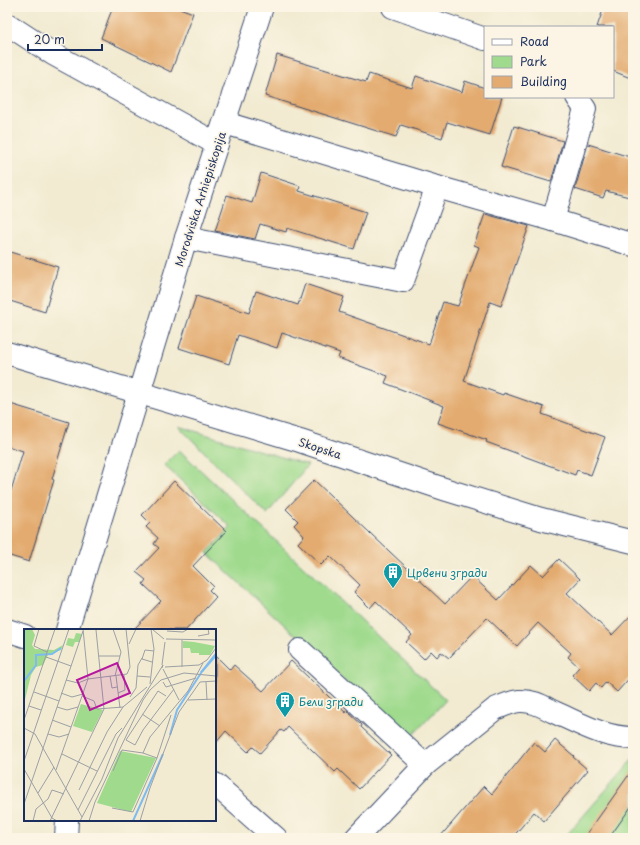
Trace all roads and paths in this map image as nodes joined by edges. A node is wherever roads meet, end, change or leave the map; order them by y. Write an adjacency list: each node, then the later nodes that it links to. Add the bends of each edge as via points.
1 (262, 7): 6 (street, Morodviska Arhiepiskopija)
2 (393, 7): 4 (street)
3 (7, 24): 7 (street, via 54,54)
4 (484, 39)
5 (578, 98): 9 (street, via 586,109)
6 (224, 123): 7 (street, Morodviska Arhiepiskopija); 8 (street)
7 (217, 144): 10 (street, Morodviska Arhiepiskopija)
8 (437, 187): 9 (street); 10 (street, via 403,281)
9 (553, 220): 11 (street)
10 (186, 238): 13 (street, Morodviska Arhiepiskopija)
11 (633, 245)
12 (7, 353): 13 (street, Skopska)
13 (139, 392): 14 (street, Skopska, via 534,517); 15 (street, Morodviska Arhiepiskopija)
14 (633, 542)
15 (67, 629)
16 (7, 630): 17 (street)
17 (24, 636)
18 (300, 650): 20 (street)
19 (633, 738): 20 (street, via 595,731 538,704 518,701 495,709)
20 (426, 765): 25 (street)
21 (216, 785): 24 (street)
22 (67, 821): 23 (street)
23 (66, 838)
24 (276, 838)
25 (356, 838)

